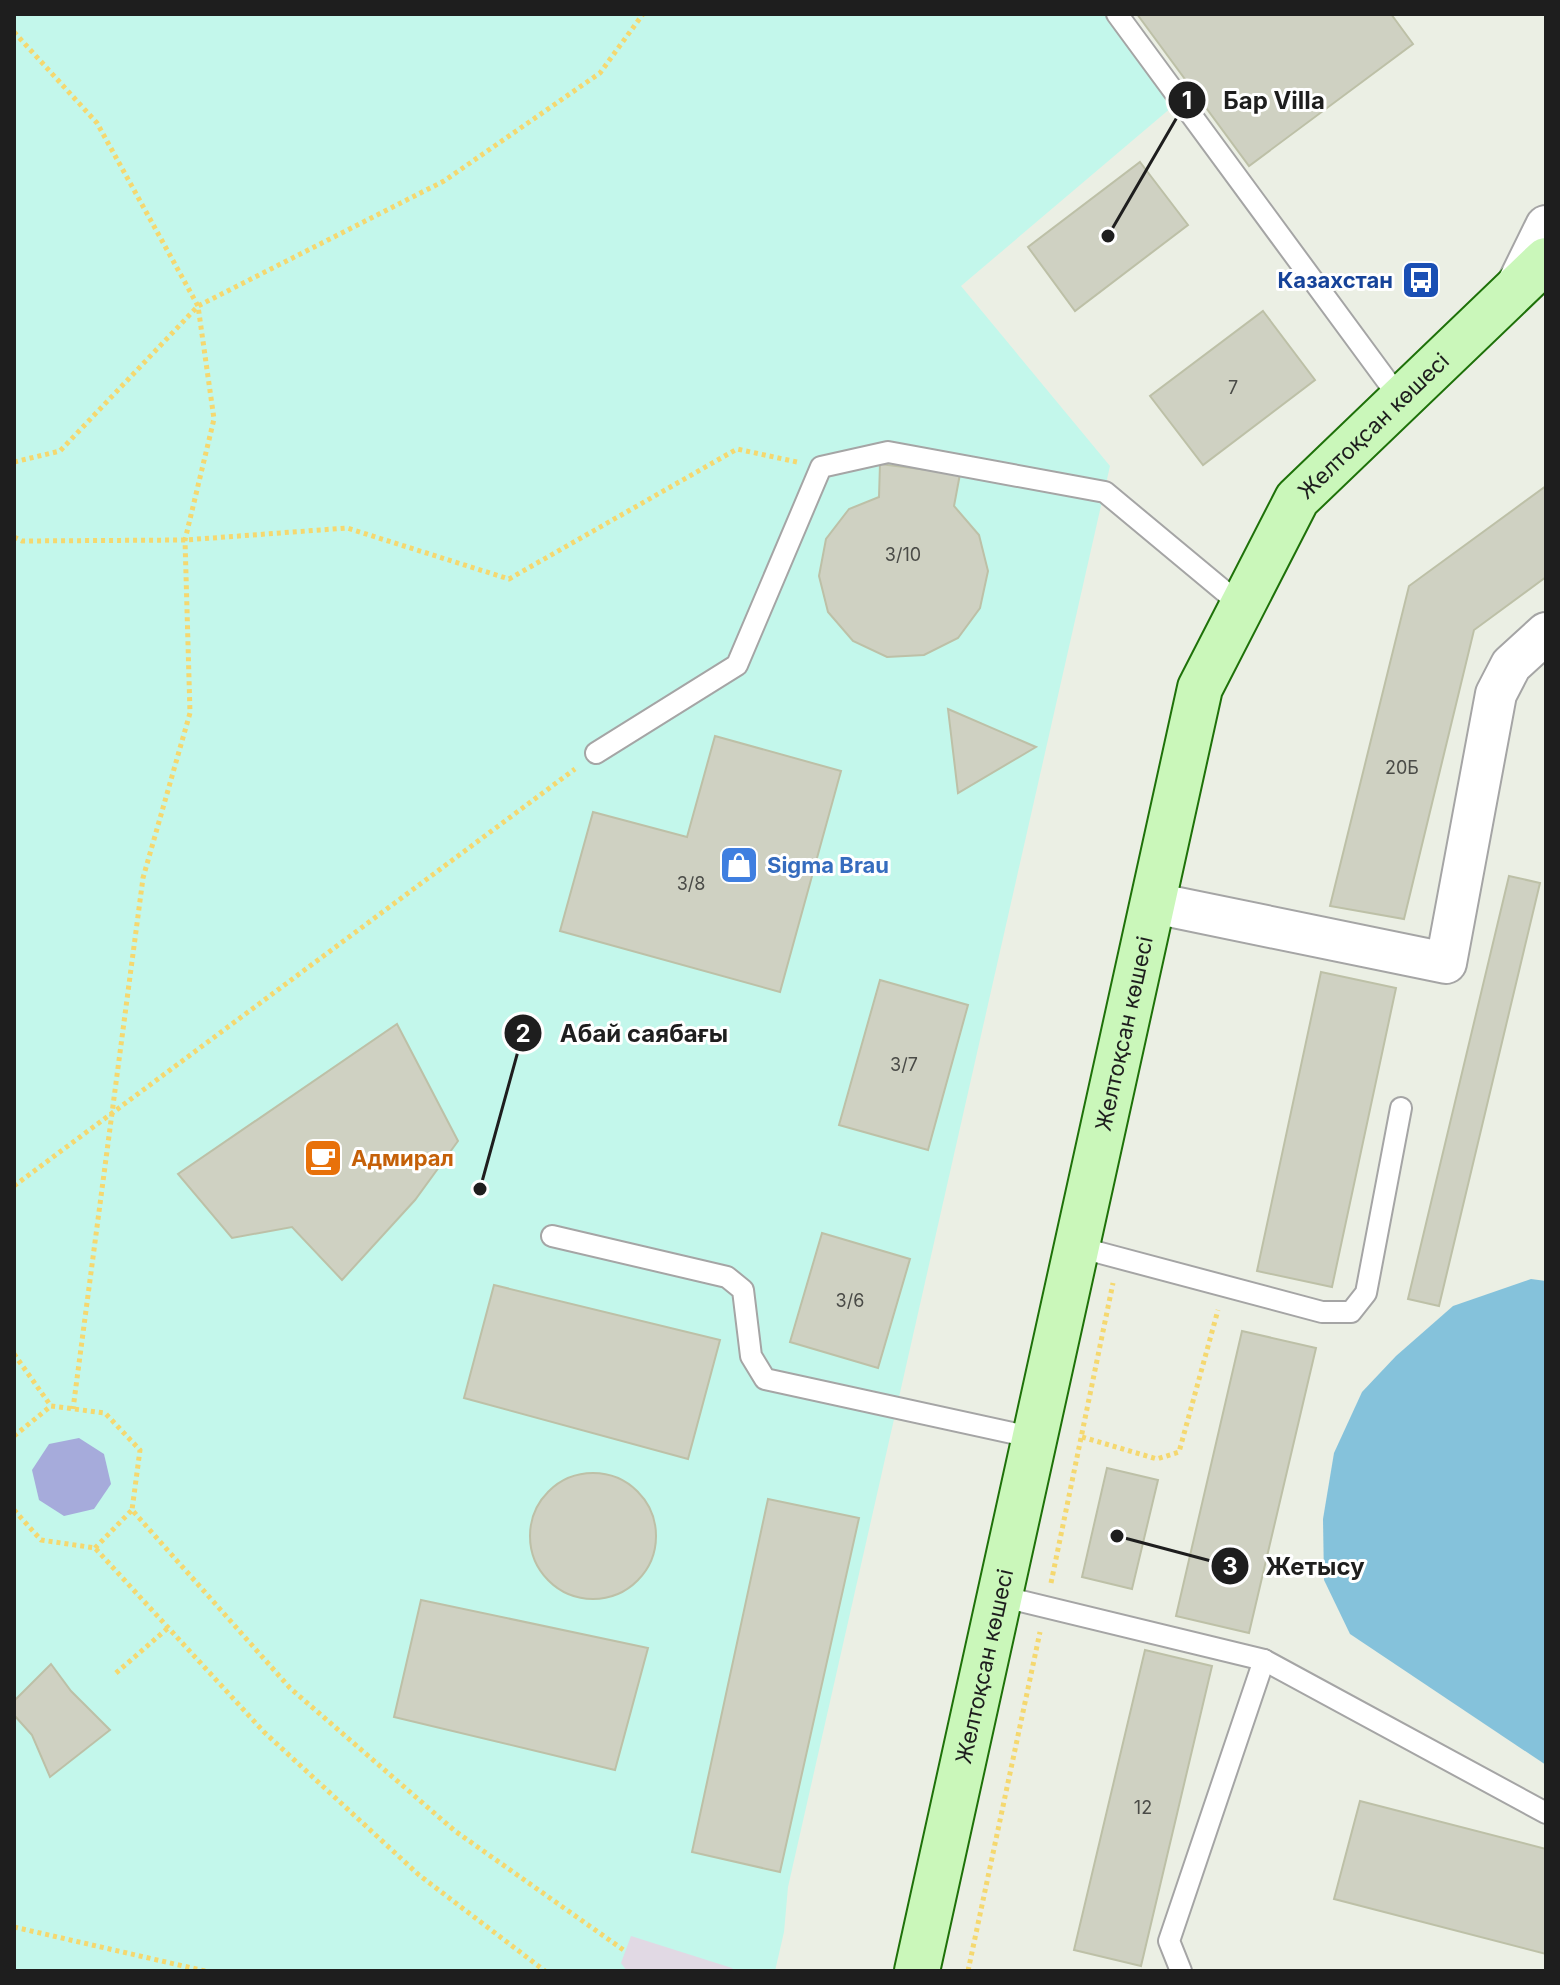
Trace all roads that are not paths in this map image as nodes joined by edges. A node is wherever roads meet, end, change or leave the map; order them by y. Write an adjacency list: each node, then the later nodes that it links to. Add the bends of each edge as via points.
1 (1117, 14): 5 (lane)
2 (1546, 226): 4 (street)
3 (1546, 260): 4 (main road, Желтоқсан көшесі)
4 (1513, 291): 5 (main road, Желтоқсан көшесі)
5 (1401, 400): 6 (main road, Желтоқсан көшесі, via 1297,499)
6 (1242, 606): 8 (lane, via 1105,492 888,452 821,467 737,665); 9 (main road, Желтоқсан көшесі, via 1200,688)
7 (1546, 633): 9 (street, via 1511,665 1496,694 1446,963)
8 (596, 753)
9 (1154, 903): 12 (main road, Желтоқсан көшесі)
10 (1401, 1108): 12 (lane, via 1366,1293 1351,1312 1322,1312)
11 (552, 1236): 13 (lane, via 727,1277 743,1290 751,1356 765,1379)
12 (1098, 1251): 13 (main road, Желтоқсан көшесі)
13 (1035, 1438): 14 (main road, Желтоқсан көшесі)
14 (1000, 1596): 15 (lane); 17 (main road, Желтоқсан көшесі)
15 (1264, 1660): 16 (lane); 20 (lane, via 1169,1941)
16 (1546, 1813)
17 (928, 1923): 18 (main road); 19 (main road, Желтоқсан көшесі)
18 (886, 1971)
19 (917, 1971)
20 (1181, 1971)

